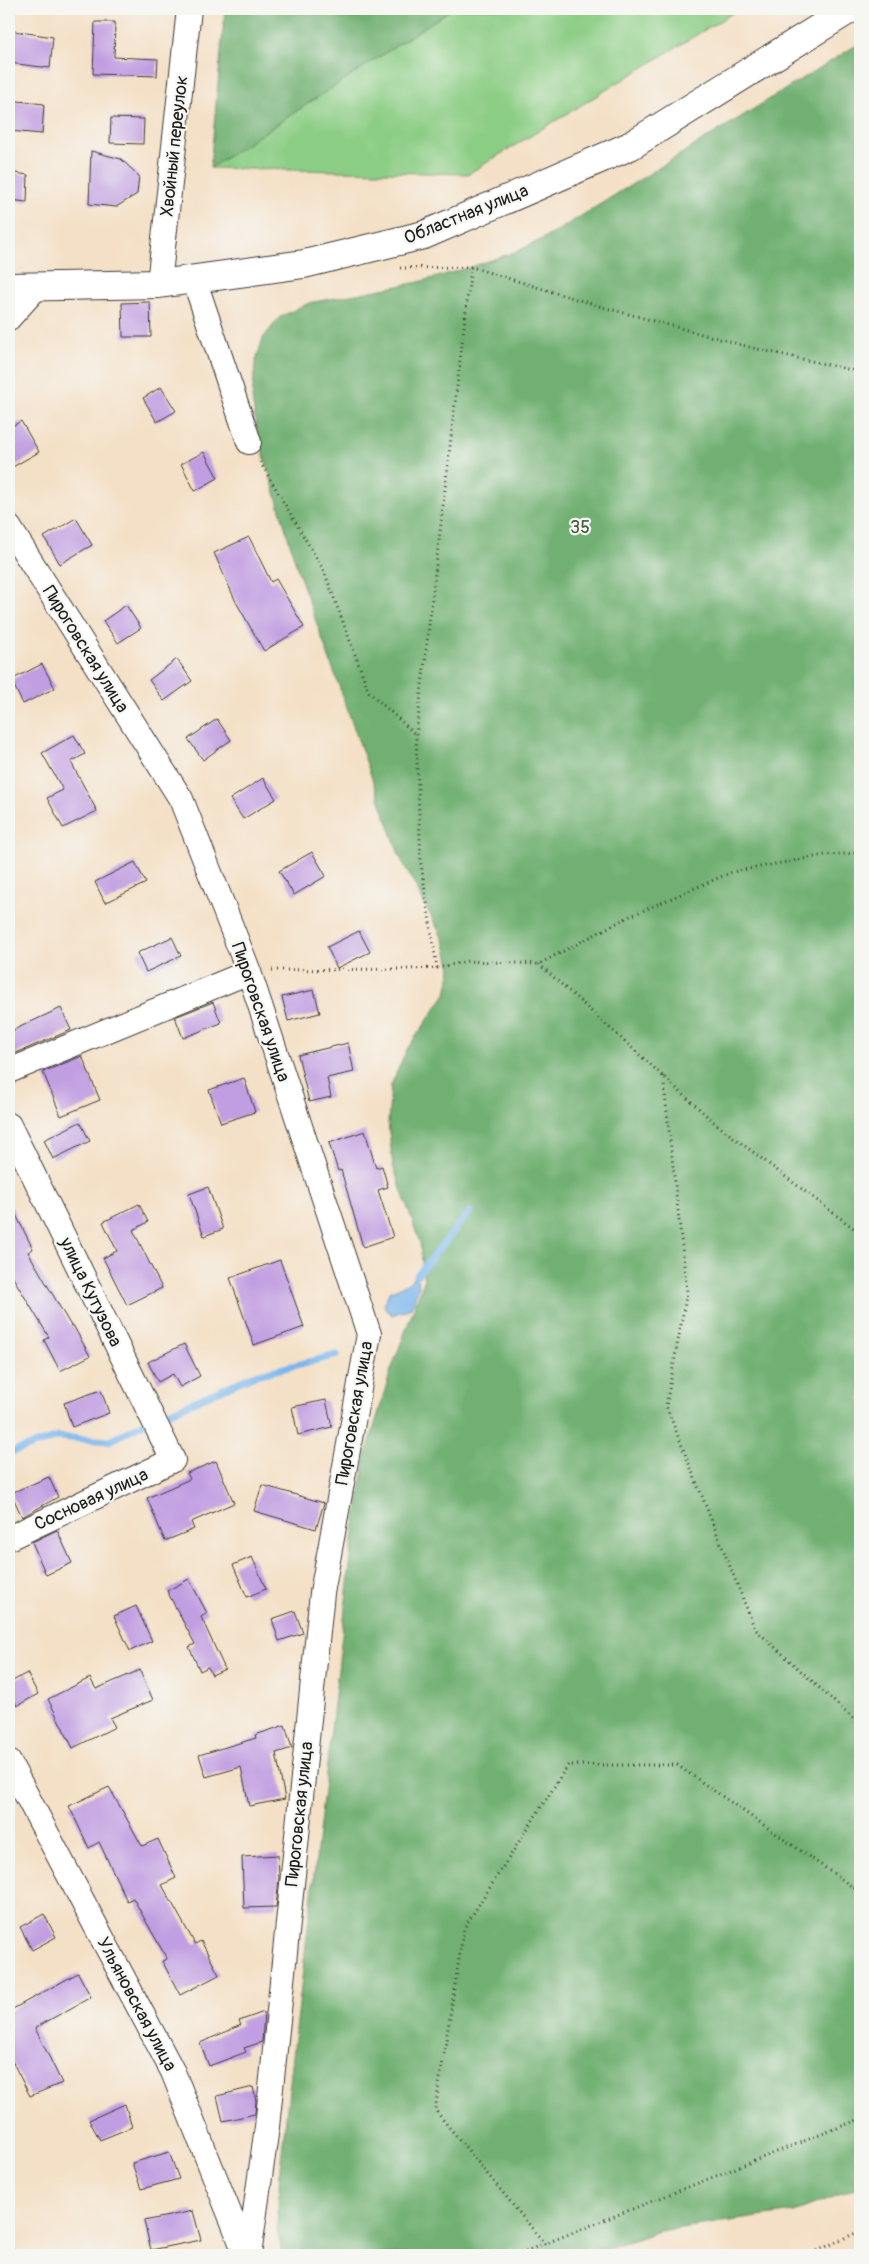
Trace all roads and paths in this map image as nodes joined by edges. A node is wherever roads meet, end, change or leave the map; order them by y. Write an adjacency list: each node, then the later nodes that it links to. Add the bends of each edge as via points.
1 (189, 9): 4 (street, Хвойный переулок)
2 (850, 9): 3 (main road, Областная улица, via 630,146 424,235 304,264)
3 (194, 279): 4 (main road, Областная улица); 9 (street)
4 (158, 284): 6 (main road, Областная улица)
5 (9, 287): 6 (main road, Областная улица)
6 (36, 288): 7 (street)
7 (9, 318)
8 (860, 372): 11 (path, via 744,346 471,268)
9 (249, 442): 11 (path, via 324,571 369,692)
10 (9, 527): 15 (street, Пироговская улица, via 181,799)
11 (416, 736): 14 (path, via 421,864)
12 (860, 853): 13 (path, via 825,855 732,872 628,917)
13 (539, 964): 14 (path, via 468,961); 17 (path)
14 (437, 968): 15 (path)
15 (249, 972): 16 (street); 28 (street, Пироговская улица, via 369,1334 322,1593 267,2127)
16 (9, 1070)
17 (663, 1076): 19 (path, via 716,1124); 22 (path, via 687,1292 666,1406 755,1629)
18 (9, 1125): 20 (street, улица Кутузова)
19 (860, 1233)
20 (174, 1460): 21 (street, Сосновая улица)
21 (9, 1538)
22 (860, 1725)
23 (9, 1762): 28 (street, Ульяновская улица, via 173,2072)
24 (860, 1892): 27 (path, via 678,1765 568,1765 464,1928 435,2110)
25 (860, 2119): 27 (path)
26 (860, 2231): 30 (path)
27 (545, 2244): 29 (path)
28 (247, 2255)
29 (516, 2255)
30 (808, 2255)

